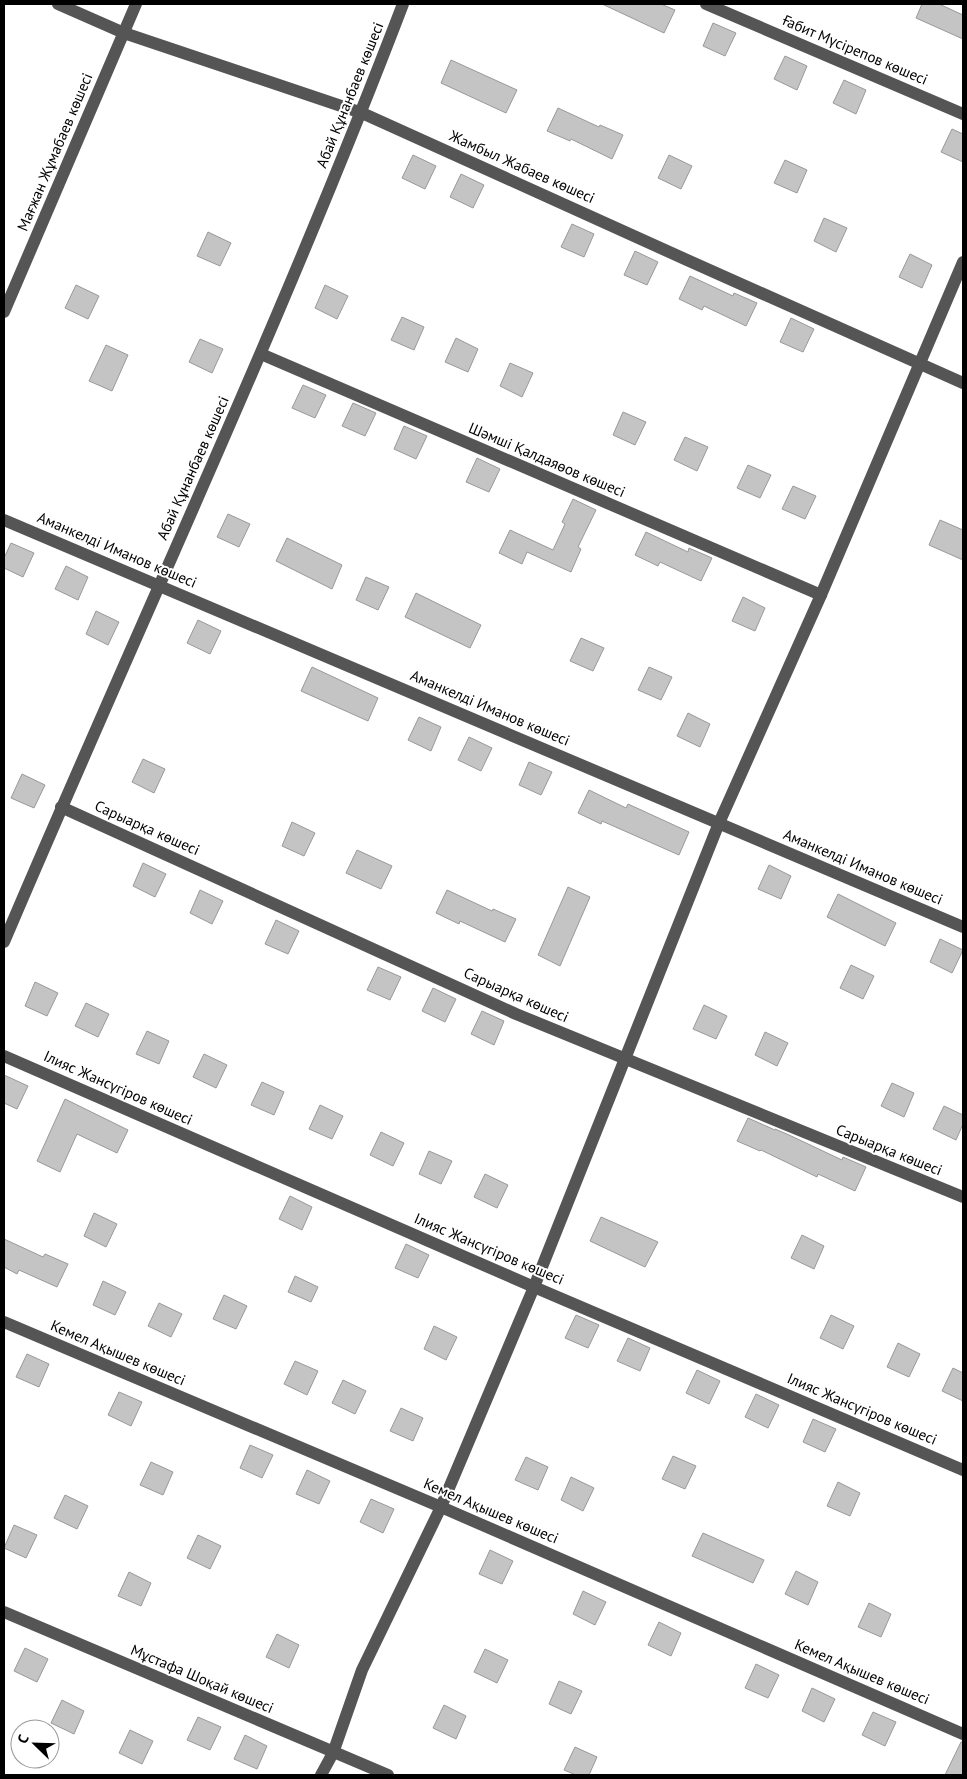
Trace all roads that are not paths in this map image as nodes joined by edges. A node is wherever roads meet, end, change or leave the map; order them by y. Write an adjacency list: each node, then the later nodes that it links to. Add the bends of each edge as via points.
1 (58, 4): 5 (street, Жамбыл Жабаев көшесі)
2 (136, 4): 5 (street, Мағжан Жұмабаев көшесі)
3 (403, 4): 6 (street, Абай Құнанбаев көшесі)
4 (706, 4): 7 (street, Ғабит Мүсірепов көшесі)
5 (124, 33): 6 (street, Жамбыл Жабаев көшесі); 9 (street, Мағжан Жұмабаев көшесі)
6 (362, 113): 10 (street, Абай Құнанбаев көшесі); 11 (street, Жамбыл Жабаев көшесі)
7 (963, 114)
8 (963, 262): 11 (street)
9 (4, 312)
10 (261, 354): 14 (street, Абай Құнанбаев көшесі); 15 (street, Шәмші Қалдаяөов көшесі)
11 (920, 364): 12 (street, Жамбыл Жабаев көшесі); 15 (street)
12 (963, 383)
13 (4, 520): 14 (street, Аманкелді Иманов көшесі)
14 (159, 585): 16 (street, Абай Құнанбаев көшесі); 17 (street, Аманкелді Иманов көшесі)
15 (821, 595): 17 (street)
16 (61, 807): 19 (street, Абай Құнанбаев көшесі); 21 (street, Сарыарқа көшесі, via 516,1014)
17 (719, 823): 18 (street, Аманкелді Иманов көшесі); 21 (street)
18 (963, 927)
19 (4, 942)
20 (4, 1056): 23 (street, Ілияс Жансүгіров көшесі)
21 (624, 1058): 22 (street, Сарыарқа көшесі); 23 (street)
22 (963, 1198)
23 (534, 1287): 25 (street, Ілияс Жансүгіров көшесі); 26 (street)
24 (4, 1322): 26 (street, Кемел Ақышев көшесі)
25 (963, 1470)
26 (441, 1507): 28 (street, Кемел Ақышев көшесі); 29 (street, via 362,1670)
27 (4, 1612): 29 (street, Мұстафа Шоқай көшесі)
28 (963, 1734)
29 (333, 1753): 30 (street); 31 (street, Мұстафа Шоқай көшесі)
30 (320, 1775)
31 (388, 1775)

